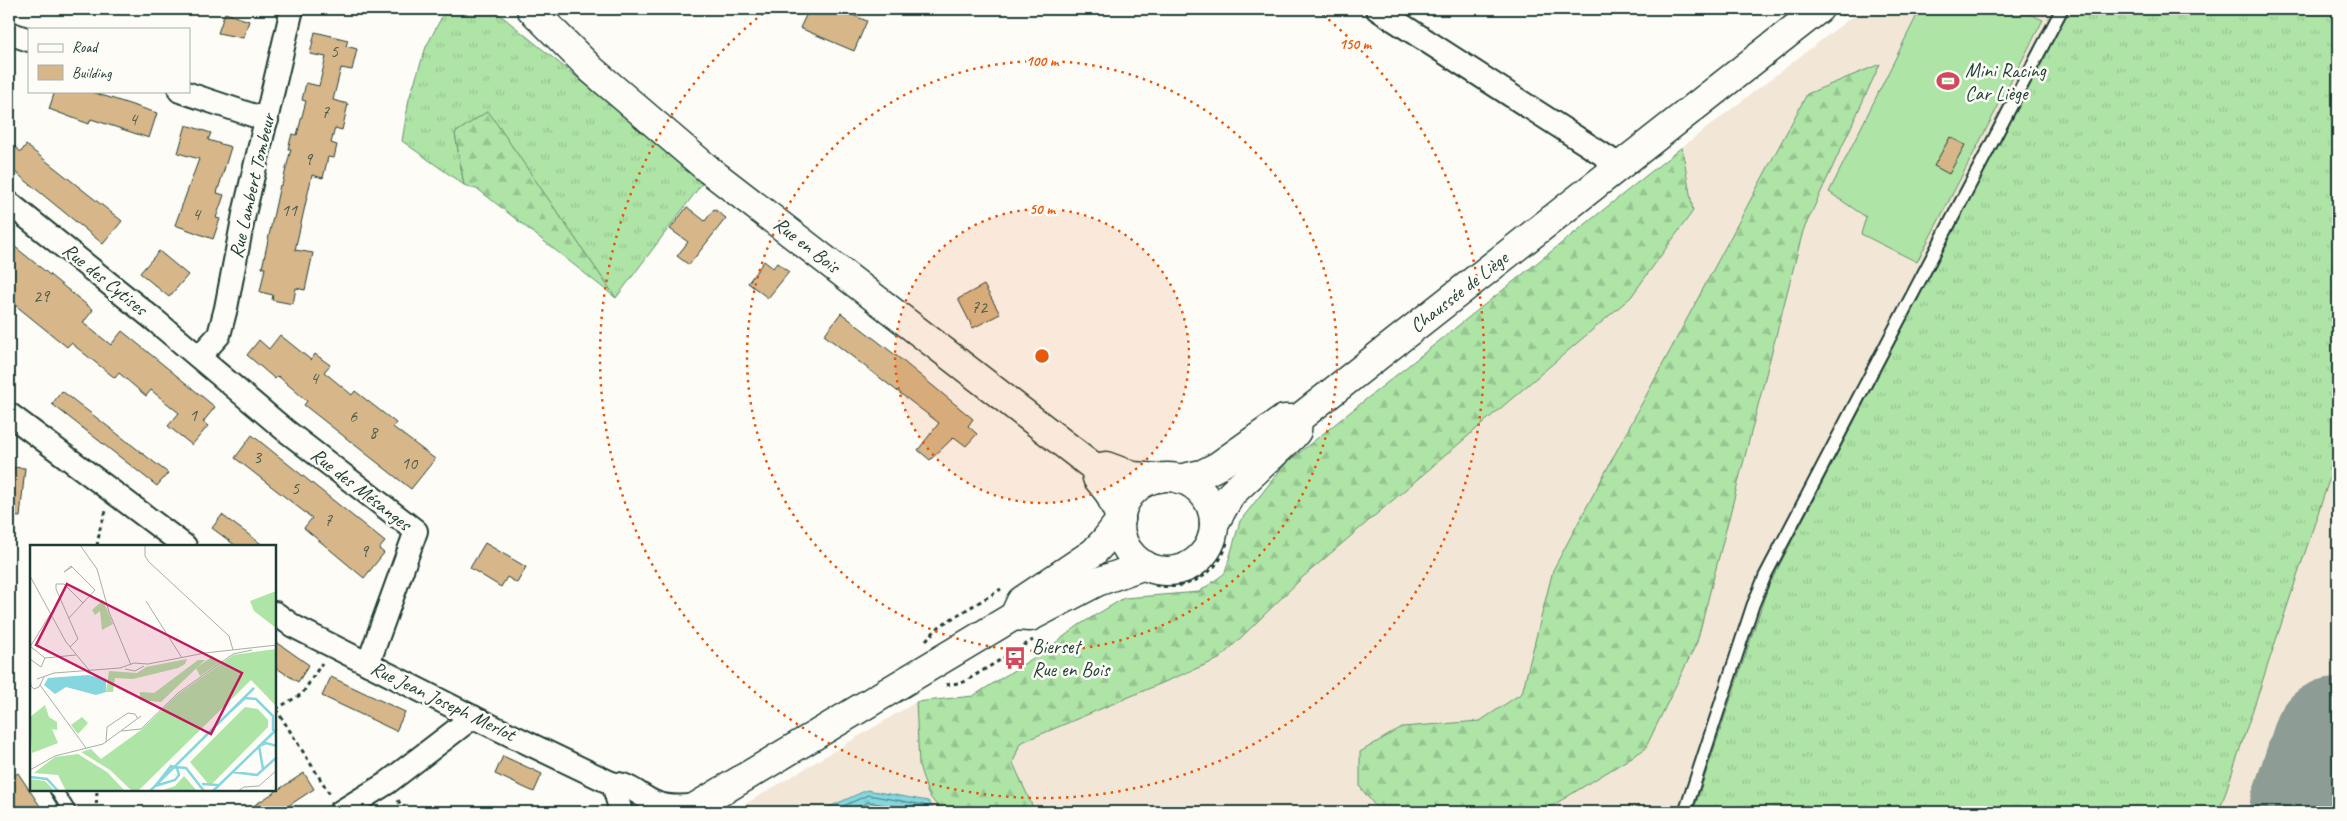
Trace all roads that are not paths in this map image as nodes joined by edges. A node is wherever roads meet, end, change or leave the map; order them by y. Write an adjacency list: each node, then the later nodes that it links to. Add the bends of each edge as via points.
1 (292, 9): 9 (street, Rue Lambert Tombeur)
2 (531, 9): 15 (main road, Rue en Bois, via 592,70 709,170)
3 (1377, 9): 10 (street)
4 (1819, 9): 10 (main road, Chaussée de Liège)
5 (2062, 9): 31 (lane, via 1765,576)
6 (9, 33): 7 (street)
7 (28, 40)
8 (183, 92): 9 (street)
9 (267, 120): 12 (street, Rue Lambert Tombeur, via 219,335)
10 (1619, 166): 14 (main road, Chaussée de Liège)
11 (9, 203): 12 (street, Rue des Cytises)
12 (199, 357): 23 (street, Rue des Mésanges, via 285,430 416,531)
13 (9, 414): 19 (street)
14 (1298, 419): 16 (main road, Chaussée de Liège, via 1284,419 1202,474); 18 (main road, Chaussée de Liège, via 1294,436 1231,494)
15 (1095, 468): 16 (main road, via 1106,466 1133,476); 17 (main road, Rue en Bois, via 1097,478 1109,493)
16 (1169, 479): 17 (main road, via 1144,484 1131,494); 18 (main road, via 1191,484 1203,494 1211,508)
17 (1121, 518): 20 (main road, via 1125,546); 22 (main road, via 1094,552 1021,601)
18 (1214, 524): 20 (main road, via 1212,540 1204,554 1192,564 1160,571)
19 (185, 545)
20 (1145, 566): 22 (main road, via 1109,576 1030,617)
21 (276, 614): 23 (street, Rue Jean Joseph Merlot, via 293,626)
22 (1014, 616): 27 (main road)
23 (368, 664): 24 (street, Rue Jean Joseph Merlot)
24 (473, 717): 25 (street, Rue Jean Joseph Merlot); 29 (street, via 387,783)
25 (613, 784): 27 (street, Rue Jean Joseph Merlot, via 625,786 656,803); 30 (street)
26 (57, 791): 28 (lane)
27 (693, 809)
28 (70, 812)
29 (340, 812)
30 (621, 812)
31 (1685, 812)

